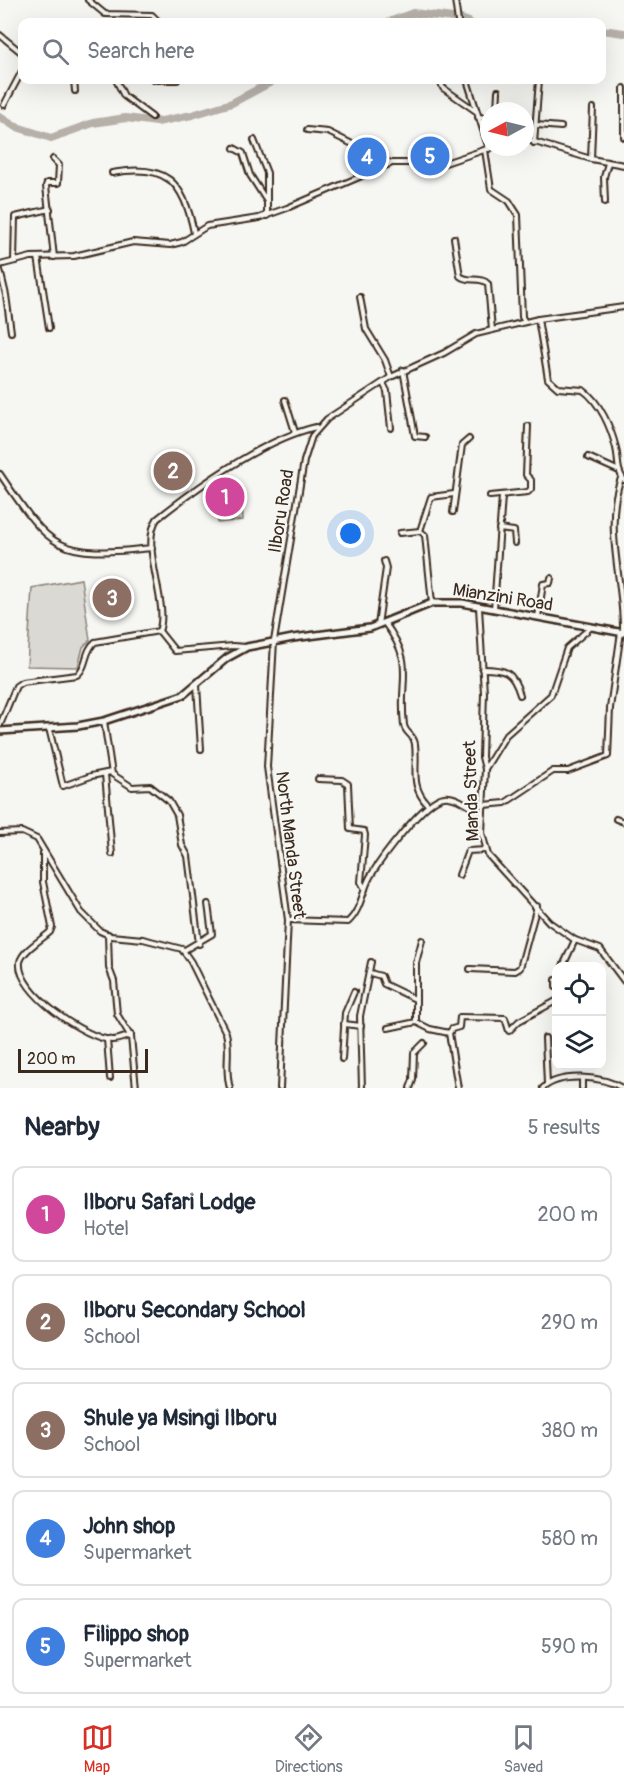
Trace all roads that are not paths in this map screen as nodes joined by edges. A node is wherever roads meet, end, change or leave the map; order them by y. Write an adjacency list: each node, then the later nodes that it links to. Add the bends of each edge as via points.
1 (88, 0): 3 (street, via 105,14)
2 (455, 0): 4 (street)
3 (155, 18)
4 (457, 18)
5 (0, 34): 6 (street)
6 (18, 50)
7 (18, 79): 17 (street)
8 (74, 84): 14 (street)
9 (119, 84): 20 (street, via 124,96)
10 (441, 84): 19 (street)
11 (468, 84): 19 (street)
12 (539, 84): 23 (street)
13 (624, 88): 26 (street)
14 (75, 91)
15 (498, 91): 16 (street)
16 (497, 102)
17 (4, 105)
18 (593, 108): 33 (street)
19 (476, 111): 21 (street)
20 (152, 117)
21 (478, 117): 22 (street)
22 (480, 123)
23 (537, 125): 24 (street); 28 (street)
24 (561, 127)
25 (307, 130): 34 (street, via 328,132)
26 (624, 137)
27 (254, 140): 38 (street, via 267,173)
28 (534, 143): 33 (street)
29 (234, 148): 38 (street, via 243,153 250,175)
30 (480, 152): 34 (street, via 445,163)
31 (489, 156): 51 (street, via 491,189 510,201 518,215)
32 (53, 159): 40 (street, via 59,165 58,181 46,184)
33 (591, 159): 35 (street)
34 (392, 163): 41 (street)
35 (608, 163): 36 (street); 39 (street)
36 (624, 165)
37 (112, 173): 42 (street, via 134,169 159,172 182,192)
38 (267, 200): 41 (street)
39 (605, 202)
40 (50, 208): 45 (street); 46 (street, via 15,217)
41 (267, 216): 42 (street, via 216,223)
42 (194, 233): 45 (street, via 170,245 133,242)
43 (454, 238): 53 (street, via 461,278 488,284)
44 (38, 257): 45 (street); 46 (street); 52 (street)
45 (54, 257)
46 (14, 261): 47 (street)
47 (0, 267): 54 (street)
48 (360, 297): 56 (street, via 366,329)
49 (624, 307): 50 (street)
50 (538, 319): 51 (street); 66 (street, via 548,379 558,388 583,390 594,401 612,436)
51 (525, 322): 53 (street)
52 (49, 328)
53 (492, 330): 55 (street)
54 (11, 332)
55 (404, 370): 56 (street); 63 (street, via 415,436)
56 (391, 377): 57 (street)
57 (383, 383): 60 (street); 61 (street)
58 (285, 400): 62 (street)
59 (528, 426): 71 (street, via 526,475 531,480 531,489)
60 (318, 427): 62 (street); 88 (street, Ilboru Road, via 304,461)
61 (391, 428)
62 (295, 432): 77 (street, via 228,469 157,519)
63 (425, 437)
64 (469, 439): 69 (street, via 462,444)
65 (588, 457): 66 (street)
66 (617, 470): 68 (street)
67 (0, 474): 77 (street, via 32,521 57,543 101,552)
68 (623, 478): 87 (street, via 615,501 614,522)
69 (454, 494): 72 (street); 74 (street, via 431,497)
70 (490, 496): 71 (street)
71 (502, 496): 73 (street)
72 (453, 512)
73 (499, 529): 76 (street, via 513,529); 82 (street)
74 (420, 531): 75 (street); 80 (street, via 426,541)
75 (399, 533)
76 (515, 543)
77 (152, 548): 86 (street, via 161,619)
78 (384, 561): 84 (street)
79 (551, 578): 83 (street, via 550,583 543,584)
80 (432, 603): 81 (street, Mianzini Road); 84 (street, Mianzini Road)
81 (479, 607): 82 (street, Mianzini Road); 90 (street, Manda Street)
82 (494, 610): 83 (street, Mianzini Road)
83 (538, 617): 85 (street, Mianzini Road)
84 (381, 623): 88 (street, Mianzini Road, via 357,631); 102 (street, via 398,641 404,655 404,725 415,740 416,792)
85 (590, 628): 87 (street, Mianzini Road); 98 (street, via 567,648 551,694 506,735)
86 (159, 631): 89 (street, via 178,652); 94 (street, via 95,642 89,647 78,675 18,684)
87 (623, 633): 103 (street, via 610,708 608,756 567,771 553,771 505,803)
88 (274, 641): 89 (street); 115 (street, North Manda Street, via 268,781)
89 (247, 647): 91 (street, via 227,658)
90 (482, 669): 92 (street, via 502,669 516,683); 98 (street, Manda Street)
91 (197, 685): 93 (street, via 183,695); 97 (street)
92 (520, 695)
93 (104, 721): 95 (street); 99 (street)
94 (0, 725)
95 (49, 728): 96 (street); 100 (street, via 63,786)
96 (0, 731)
97 (201, 749)
98 (485, 770): 103 (street, Manda Street)
99 (111, 772): 100 (street); 119 (street, via 132,787 150,786 174,808 188,856)
100 (105, 774): 110 (street)
101 (318, 779): 112 (street, via 348,784 350,829 364,831 365,835 361,878)
102 (428, 805): 104 (street, via 449,797); 112 (street, via 384,856)
103 (484, 805): 104 (street, Manda Street)
104 (481, 813): 108 (street, Manda Street)
105 (616, 819): 106 (street)
106 (624, 822)
107 (0, 832): 109 (street, via 27,833 37,839)
108 (486, 850): 111 (street, via 468,851); 114 (street, Manda Street, via 493,863)
109 (44, 851): 116 (street, via 81,912); 136 (street, via 43,882 52,927 22,957 21,969 43,1003 56,1014)
110 (112, 854)
111 (459, 875)
112 (365, 889): 115 (street, via 348,922)
113 (208, 904): 119 (street, via 212,932)
114 (537, 906): 118 (street, Manda Street, via 549,922); 123 (street, via 520,968)
115 (288, 920): 144 (street, North Manda Street)
116 (108, 934): 120 (street, via 173,945); 134 (street, via 108,963 117,1014)
117 (422, 940): 127 (street, via 416,963)
118 (575, 940): 122 (street); 125 (street, Manda Street, via 600,948)
119 (199, 944): 120 (street)
120 (183, 951): 143 (street, via 226,1033)
121 (371, 962): 124 (street)
122 (565, 962)
123 (470, 969)
124 (370, 973): 127 (street); 131 (street)
125 (624, 981)
126 (354, 992): 130 (street)
127 (415, 999): 129 (street)
128 (552, 1003): 133 (street, via 509,1031 506,1018 460,1017 459,1028)
129 (416, 1022): 132 (street); 133 (street)
130 (344, 1024): 131 (street); 138 (street)
131 (361, 1026): 145 (street)
132 (388, 1028)
133 (450, 1033): 147 (street)
134 (130, 1035): 136 (street); 142 (street)
135 (545, 1038): 141 (street)
136 (107, 1039): 139 (street)
137 (424, 1043): 146 (street, via 414,1052)
138 (342, 1059)
139 (110, 1078)
140 (582, 1079): 141 (street); 148 (street); 149 (street, via 610,1081)
141 (545, 1086)
142 (136, 1088)
143 (230, 1088)
144 (280, 1088)
145 (362, 1088)
146 (410, 1088)
147 (458, 1088)
148 (582, 1088)
149 (622, 1088)

